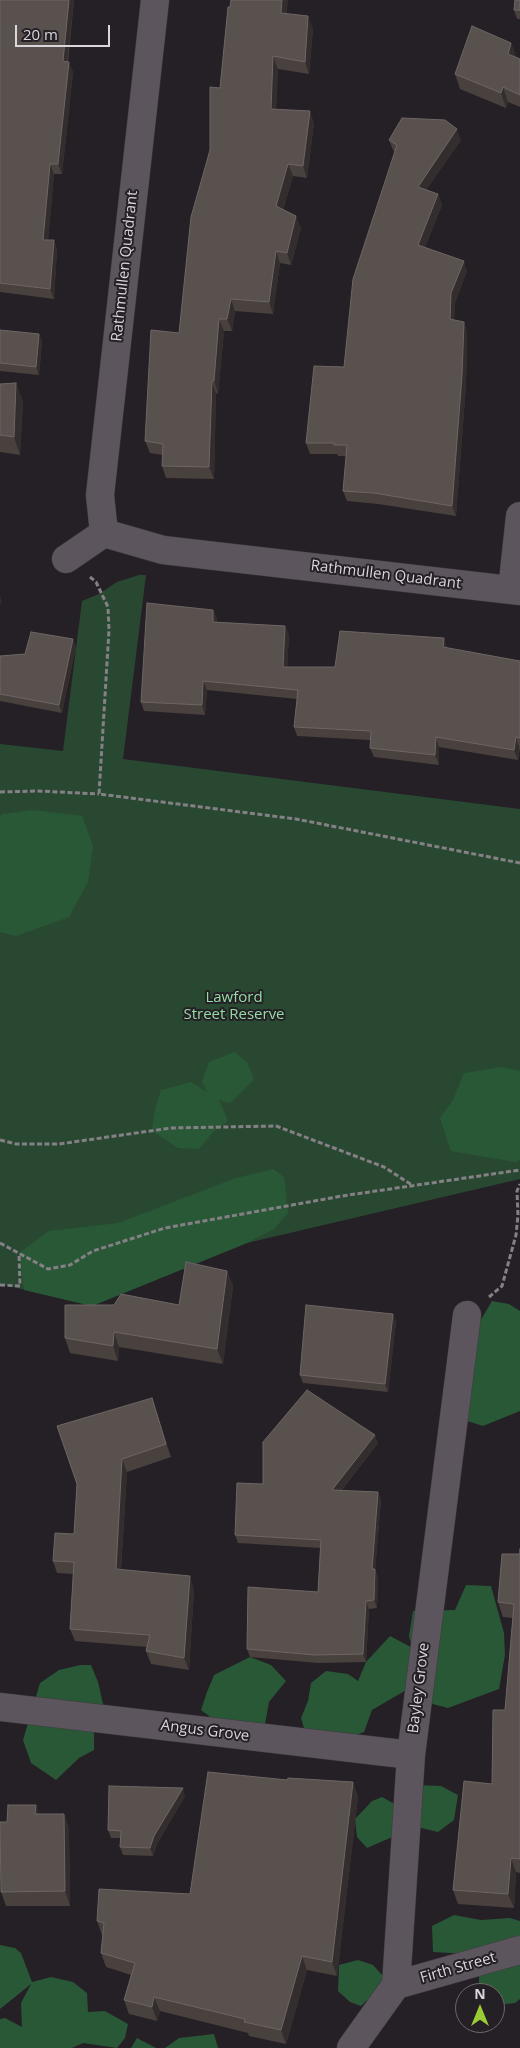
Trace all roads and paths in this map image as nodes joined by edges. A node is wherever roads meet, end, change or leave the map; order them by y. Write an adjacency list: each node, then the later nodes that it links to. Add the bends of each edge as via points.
1 (156, 0): 3 (street, Rathmullen Quadrant, via 100,495)
2 (520, 516): 5 (street)
3 (104, 533): 4 (street); 5 (street, Rathmullen Quadrant, via 162,550)
4 (66, 559): 7 (path, via 96,582 108,607)
5 (516, 590)
6 (0, 792): 7 (path)
7 (99, 794): 8 (path, via 296,819)
8 (520, 863)
9 (0, 1140): 12 (path, via 16,1144 59,1144 137,1131 276,1126 384,1167)
10 (520, 1170): 12 (path)
11 (520, 1184): 16 (path, via 516,1235 502,1286)
12 (412, 1185): 14 (path, via 165,1228 93,1251 70,1265 48,1269)
13 (0, 1243): 14 (path)
14 (18, 1253): 15 (path, via 20,1286)
15 (0, 1285)
16 (467, 1315): 18 (street, Bayley Grove)
17 (0, 1707): 18 (street, Angus Grove)
18 (411, 1755): 20 (street, Bayley Grove)
19 (520, 1950): 20 (street, Firth Street)
20 (396, 1985): 21 (street)
21 (351, 2048)

